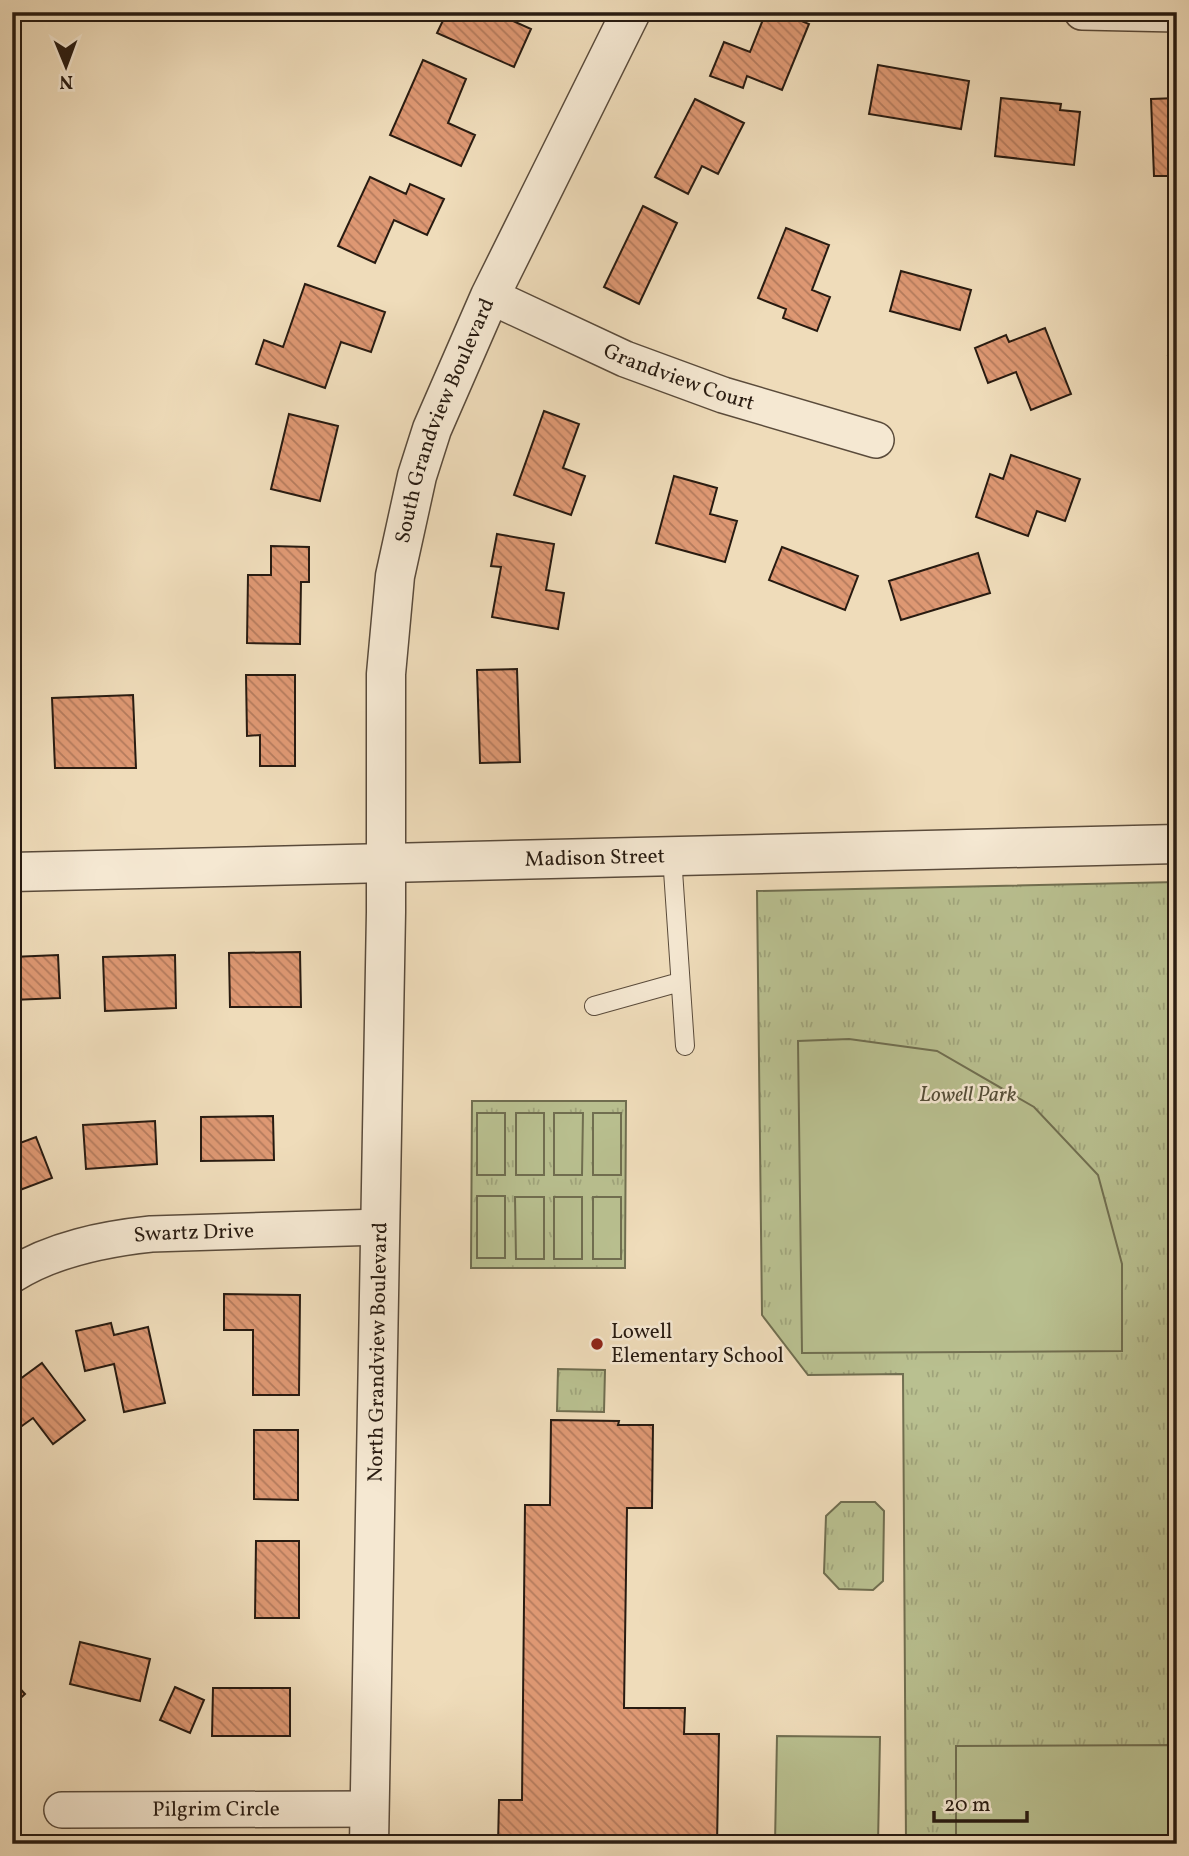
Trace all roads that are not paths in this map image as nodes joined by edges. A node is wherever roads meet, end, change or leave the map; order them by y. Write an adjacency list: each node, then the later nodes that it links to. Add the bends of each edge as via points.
1 (631, 12): 4 (street, South Grandview Boulevard)
2 (1082, 12): 3 (street)
3 (1177, 14)
4 (491, 296): 5 (street, Grandview Court, via 625,359 710,391); 8 (street, South Grandview Boulevard, via 432,429 416,476 395,576 386,674)
5 (876, 440)
6 (1177, 844): 7 (street, Madison Street)
7 (672, 856): 8 (street, Madison Street); 10 (lane)
8 (386, 862): 9 (street, Madison Street); 13 (street, North Grandview Boulevard)
9 (12, 872)
10 (680, 982): 11 (lane); 12 (lane)
11 (594, 1006)
12 (685, 1046)
13 (381, 1227): 14 (street, Swartz Drive, via 116,1238 66,1251); 16 (street, North Grandview Boulevard)
14 (12, 1275)
15 (62, 1810): 16 (street, Pilgrim Circle)
16 (370, 1826)

